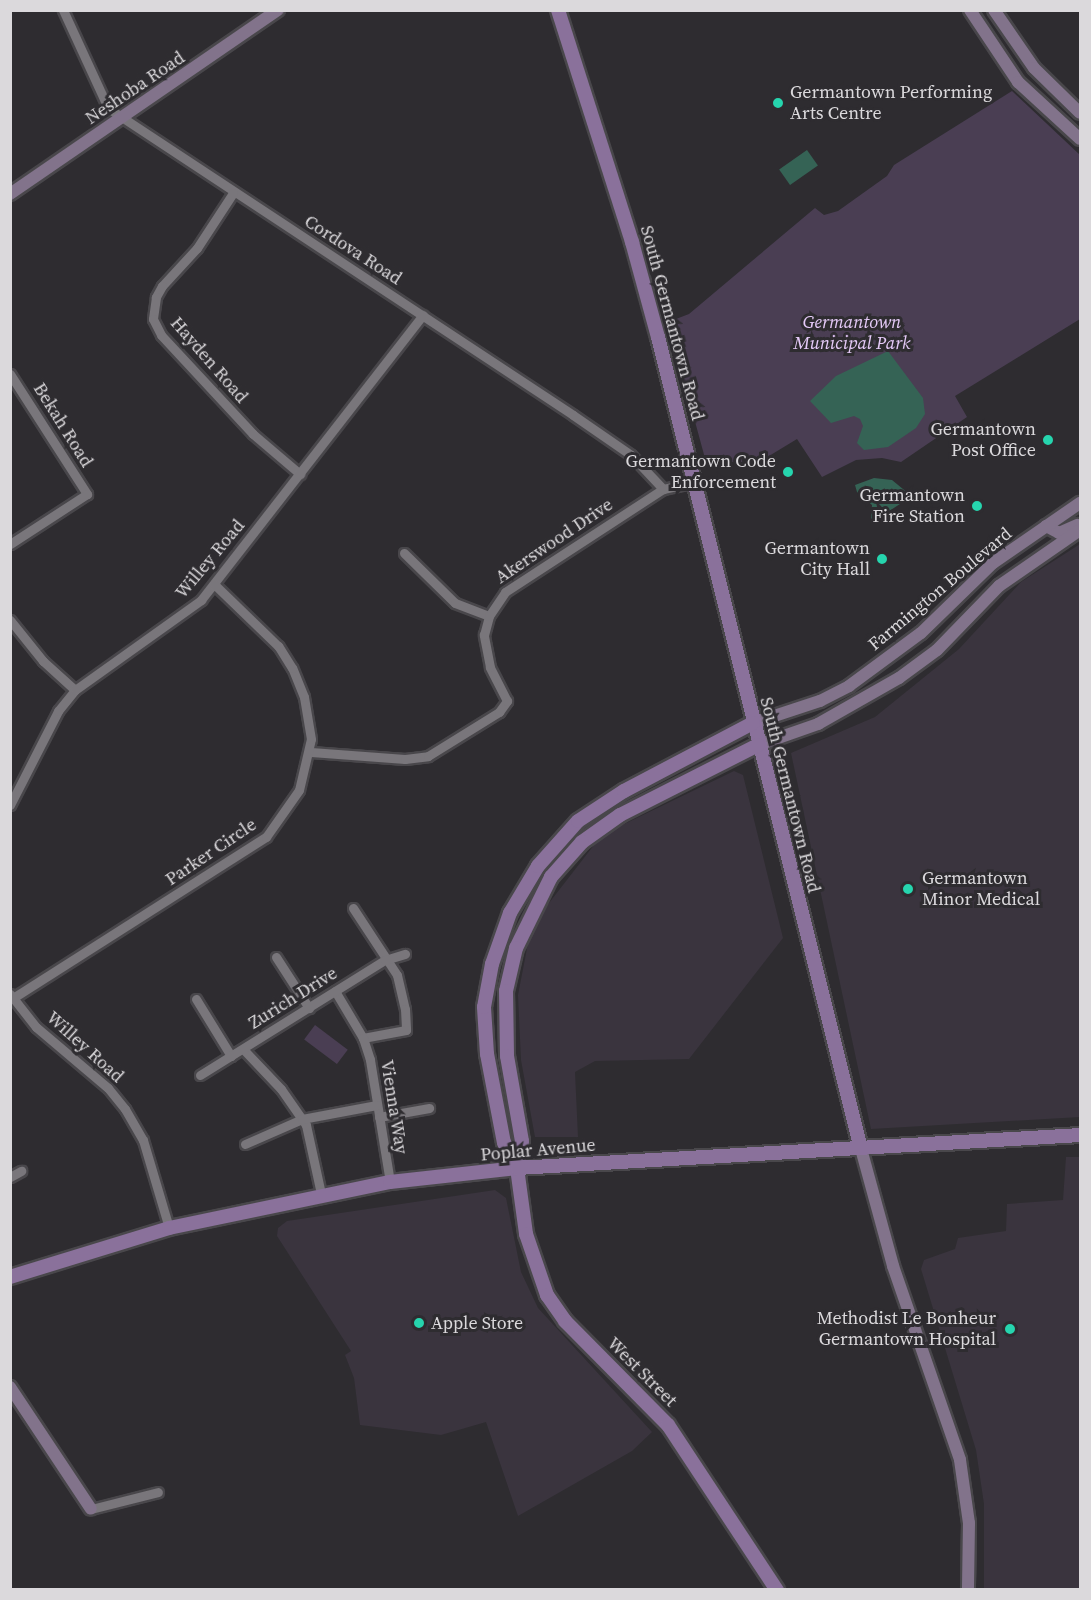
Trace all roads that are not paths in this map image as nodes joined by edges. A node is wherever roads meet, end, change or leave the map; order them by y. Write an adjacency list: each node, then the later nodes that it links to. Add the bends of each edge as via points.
1 (63, 10): 7 (street, Cordova Road, via 98,92)
2 (278, 10): 7 (street, Neshoba Road)
3 (558, 10): 14 (main road, South Germantown Road, via 632,242)
4 (970, 10): 8 (street, via 1018,82)
5 (994, 10): 6 (street, via 1034,68)
6 (1080, 112)
7 (121, 119): 9 (street, Cordova Road); 10 (street, Neshoba Road)
8 (1080, 140)
9 (233, 193): 11 (street, Cordova Road); 13 (street, Hayden Road, via 197,248 162,286 153,319 161,335 253,434)
10 (10, 194)
11 (423, 315): 13 (street, Willey Road); 15 (street, Cordova Road, via 631,455)
12 (10, 374): 20 (street, Bekah Road, via 87,494)
13 (300, 474): 23 (street, Willey Road)
14 (695, 482): 15 (street, Akerswood Drive); 27 (main road, South Germantown Road)
15 (663, 489): 24 (street, Akerswood Drive, via 521,580 505,592)
16 (1080, 503): 18 (street, Farmington Boulevard)
17 (1080, 524): 18 (street, via 1059,533)
18 (1046, 526): 22 (street, Farmington Boulevard)
19 (1080, 530): 22 (street, Farmington Boulevard)
20 (10, 544)
21 (404, 553): 24 (street, via 455,603)
22 (1016, 559): 27 (street, Farmington Boulevard, via 849,686 820,701); 28 (street, Farmington Boulevard, via 937,651 871,696 818,724)
23 (214, 584): 26 (street, Willey Road, via 182,616); 29 (street, Parker Circle, via 278,646 292,668 304,697)
24 (489, 616): 29 (street, Akerswood Drive, via 484,635 486,656 507,700 499,712 428,756 405,759)
25 (10, 620): 26 (street, via 43,662)
26 (75, 690): 30 (street, Willey Road, via 58,711)
27 (753, 723): 28 (main road, South Germantown Road); 50 (main road, via 624,791 578,821 538,866 510,913 492,964 484,1008 487,1054 504,1143)
28 (758, 745): 49 (main road, South Germantown Road); 50 (main road, via 594,831 551,877 525,922 506,991 507,1056 522,1141)
29 (310, 752): 36 (street, Parker Circle, via 299,789 266,837)
30 (10, 805)
31 (353, 908): 34 (street, Vienna Way)
32 (405, 954): 34 (street, Zurich Drive)
33 (276, 957): 38 (street)
34 (385, 960): 35 (street, Zurich Drive); 39 (street, Vienna Way, via 397,975 406,1030)
35 (335, 991): 38 (street, Zurich Drive); 39 (street, Vienna Way)
36 (12, 996): 55 (street, Willey Road, via 36,1027 108,1088 125,1109 142,1140)
37 (196, 999): 41 (street)
38 (309, 1008): 40 (street, Zurich Drive)
39 (363, 1038): 43 (street, Vienna Way)
40 (243, 1049): 41 (street, Zurich Drive); 46 (street)
41 (231, 1056): 42 (street, Zurich Drive)
42 (200, 1075)
43 (377, 1105): 45 (street, Vienna Way); 46 (street)
44 (429, 1107): 45 (street)
45 (379, 1117): 53 (street, Vienna Way)
46 (302, 1119): 48 (street); 54 (street)
47 (1080, 1135): 49 (main road, Poplar Avenue)
48 (245, 1144)
49 (860, 1146): 50 (main road, Poplar Avenue); 61 (street, South Germantown Road, via 893,1266 960,1460 969,1523)
50 (517, 1168): 53 (main road, Poplar Avenue); 60 (main road, West Street, via 532,1261 547,1296 566,1321 668,1425)
51 (21, 1171): 52 (street)
52 (10, 1177)
53 (390, 1182): 54 (main road, Poplar Avenue)
54 (321, 1194): 55 (main road, Poplar Avenue)
55 (170, 1228): 56 (main road, Poplar Avenue)
56 (10, 1277)
57 (10, 1387): 59 (street)
58 (158, 1492): 59 (street)
59 (91, 1509)
60 (777, 1590)
61 (969, 1590)

